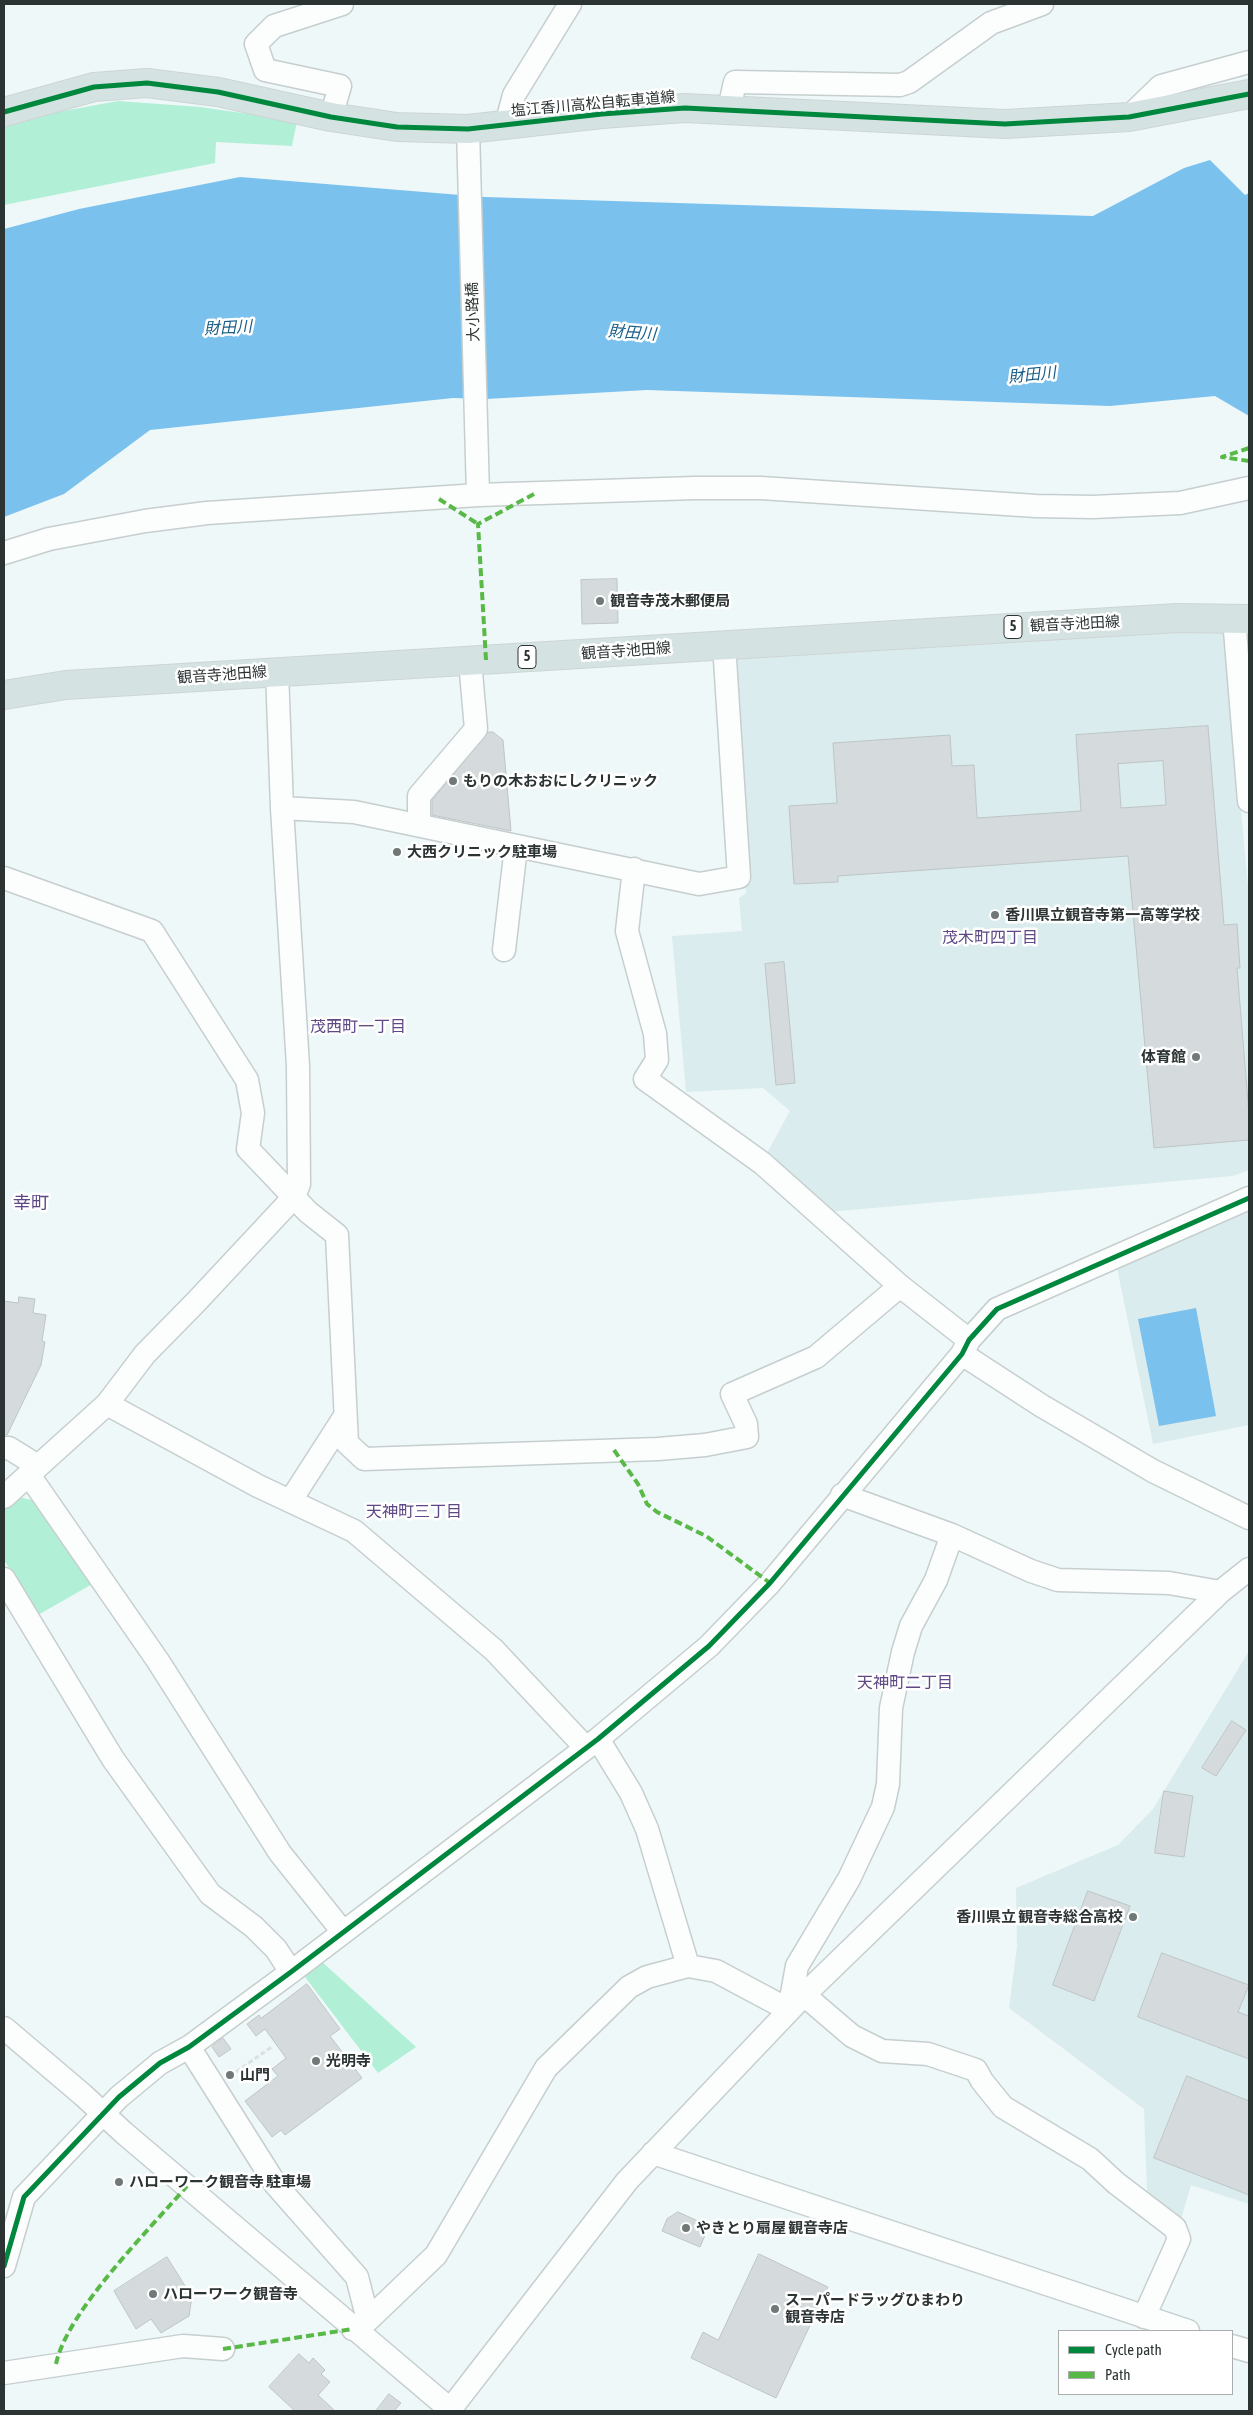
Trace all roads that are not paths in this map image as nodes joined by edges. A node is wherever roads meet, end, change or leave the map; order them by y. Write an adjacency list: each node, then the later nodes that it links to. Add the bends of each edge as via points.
1 (342, 4): 10 (street, via 274,26 256,44 265,70 340,86)
2 (570, 4): 12 (street, via 514,95)
3 (1035, 5): 8 (street, via 991,23 909,82 900,85 735,82)
4 (1249, 62): 5 (street)
5 (1188, 78): 7 (street, via 1171,86 1172,96); 11 (street, via 1161,86)
6 (1249, 94): 7 (main road, 塩江香川高松自転車道線)
7 (1194, 106): 11 (main road, 塩江香川高松自転車道線)
8 (730, 109): 11 (main road, 塩江香川高松自転車道線, via 1005,124); 12 (main road, 塩江香川高松自転車道線, via 676,108)
9 (4, 112): 10 (main road, 塩江香川高松自転車道線, via 94,87 147,83 218,92)
10 (331, 117): 13 (main road, 塩江香川高松自転車道線, via 397,127)
11 (1129, 117)
12 (506, 125): 13 (main road, 塩江香川高松自転車道線)
13 (468, 129): 15 (street, 大小路橋)
14 (1249, 488): 15 (street, via 1180,503 1093,507 761,488)
15 (478, 495): 16 (street, via 207,513 49,539)
16 (4, 553)
17 (1242, 619): 18 (main road, 観音寺池田線 / 5, via 1167,618); 22 (street)
18 (724, 644): 19 (main road, 観音寺池田線 / 5); 26 (street, via 739,877 698,884)
19 (470, 661): 20 (main road, 観音寺池田線 / 5); 24 (street, via 476,729 419,796)
20 (277, 671): 21 (main road, 観音寺池田線 / 5, via 66,685); 23 (street)
21 (4, 695)
22 (1249, 801)
23 (282, 808): 24 (street, via 354,812); 29 (street, via 298,1066 299,1184)
24 (419, 824): 25 (street)
25 (516, 847): 26 (street); 28 (street)
26 (634, 869): 31 (street, via 627,931 655,1034 657,1060 645,1080 762,1163)
27 (4, 878): 29 (street, via 152,931 247,1080 253,1113 248,1149)
28 (504, 950)
29 (294, 1197): 33 (street, via 145,1354); 34 (street, via 337,1236)
30 (1249, 1198): 32 (street, via 997,1309)
31 (900, 1286): 32 (street); 34 (street, via 816,1357 732,1394 746,1424 747,1437 658,1449 364,1459 347,1443)
32 (966, 1347): 37 (street); 40 (street, via 1042,1406 1153,1471)
33 (107, 1404): 36 (street); 39 (street, via 258,1486)
34 (345, 1416): 39 (street)
35 (4, 1448): 36 (street, via 9,1448)
36 (33, 1470): 38 (street); 46 (street, via 280,1853)
37 (842, 1495): 41 (street); 45 (street, via 770,1583 708,1646)
38 (4, 1497)
39 (291, 1500): 45 (street, via 354,1531 494,1650)
40 (1249, 1518)
41 (952, 1535): 44 (street, via 1030,1571 1058,1580 1169,1583); 49 (street, via 936,1580 911,1626 903,1652 891,1708 888,1784 883,1807 849,1879 797,1966)
42 (1249, 1569): 44 (street)
43 (4, 1578): 48 (street, via 113,1759 210,1894 276,1948)
44 (1220, 1592): 49 (street)
45 (592, 1743): 46 (street); 47 (street, via 631,1793 648,1829)
46 (343, 1932): 48 (street)
47 (688, 1966): 49 (street, via 716,1971); 57 (street, via 648,1977 629,1987 546,2068 436,2255)
48 (290, 1972): 51 (street)
49 (797, 2003): 53 (street); 56 (street, via 882,2051 928,2054 976,2070 1003,2107 1090,2159 1175,2228 1179,2239)
50 (4, 2028): 52 (street)
51 (189, 2047): 52 (street, via 160,2063); 57 (street, via 276,2185 357,2277)
52 (104, 2114): 54 (street, via 24,2197); 57 (street)
53 (654, 2153): 56 (street); 63 (street, via 627,2181)
54 (7, 2239): 55 (street)
55 (4, 2266)
56 (1144, 2317): 58 (street)
57 (360, 2324): 63 (street)
58 (1185, 2330)
59 (1233, 2346): 61 (street)
60 (223, 2349): 62 (street, via 183,2346)
61 (1249, 2351)
62 (4, 2373)
63 (450, 2411)

